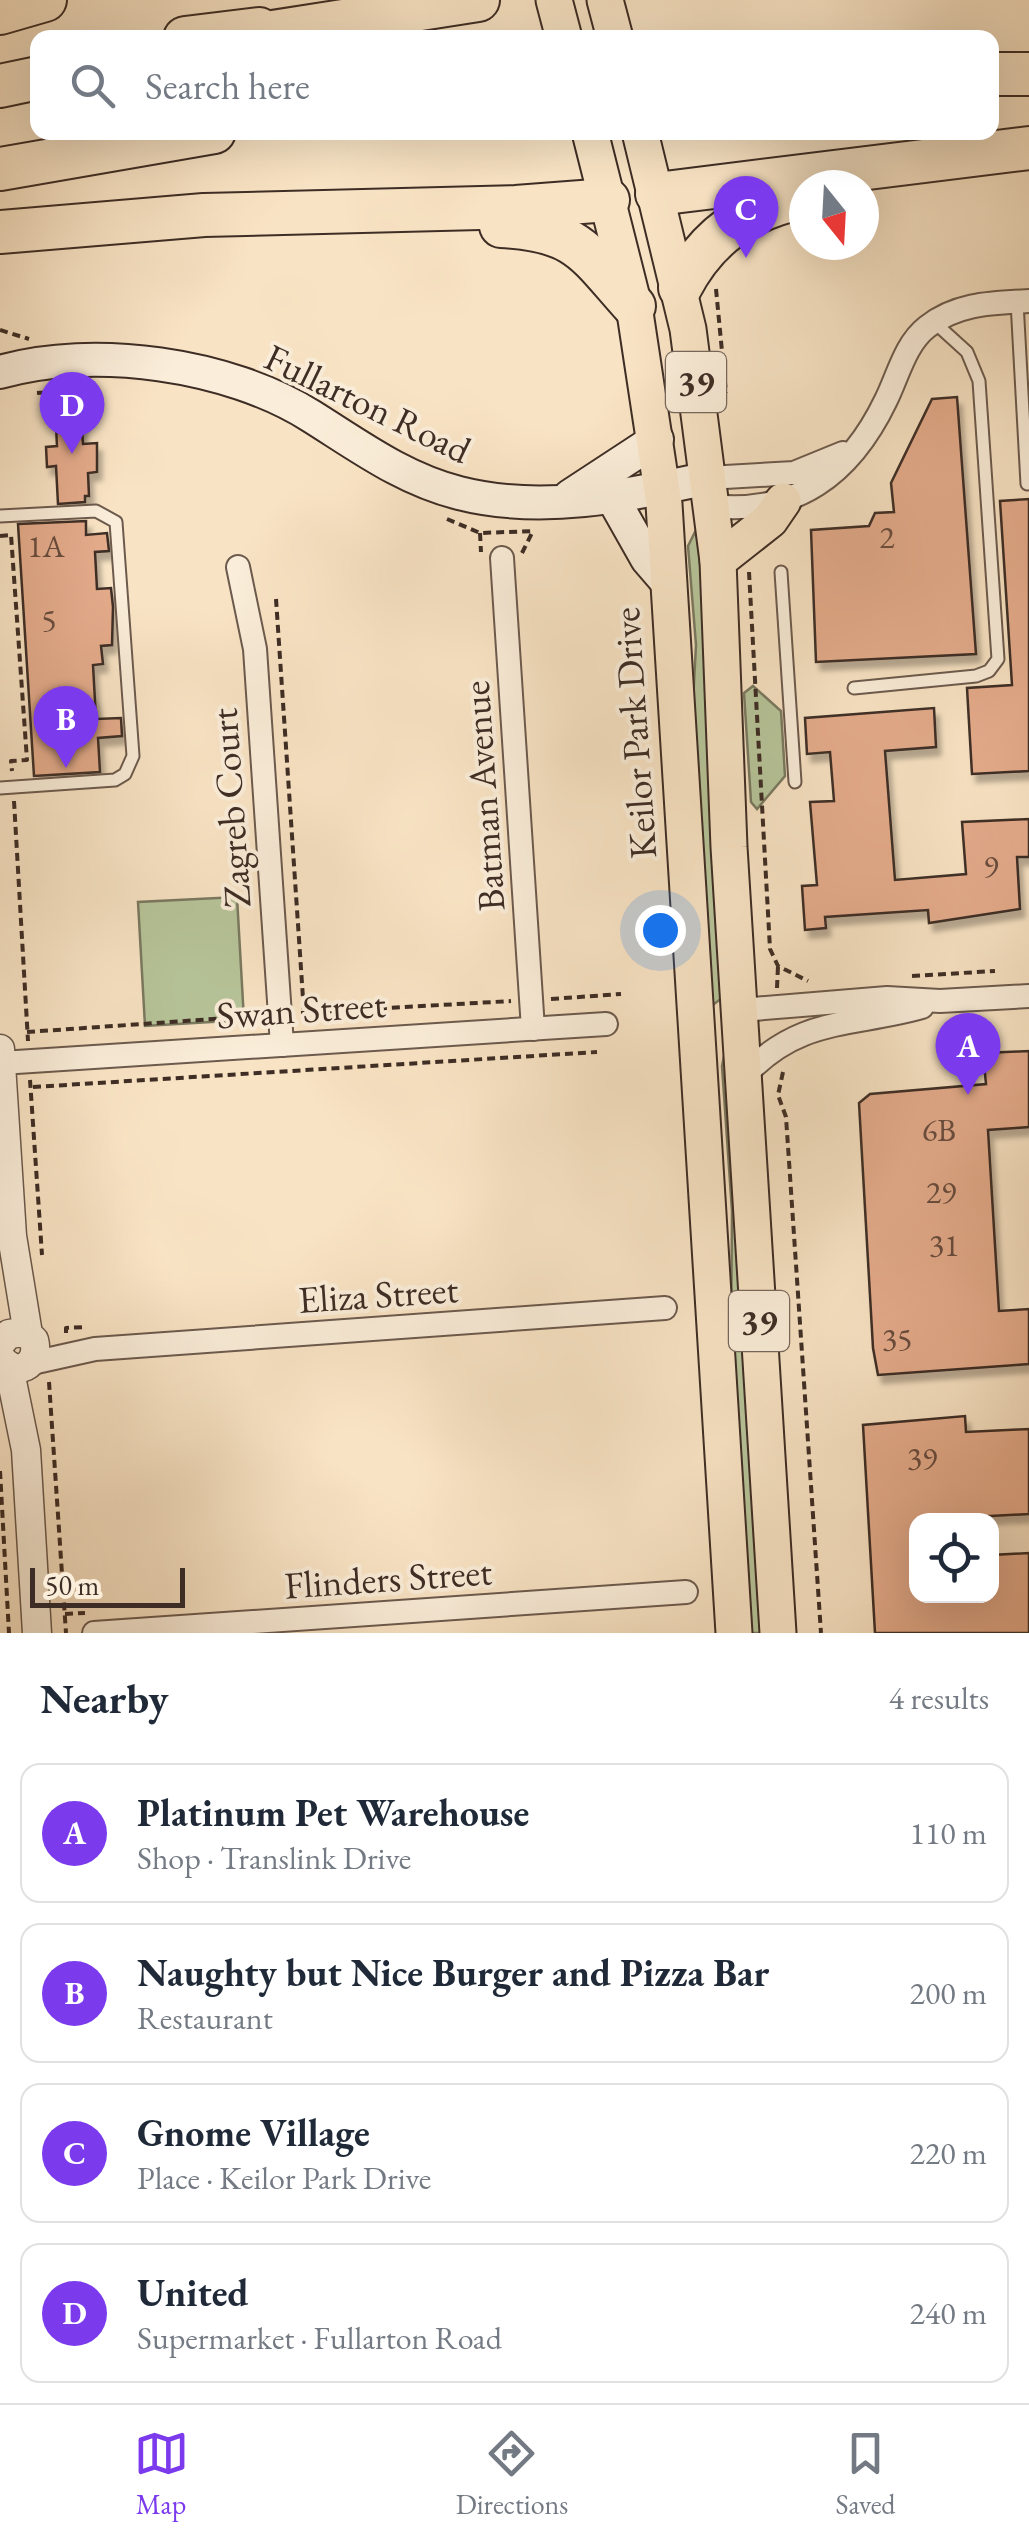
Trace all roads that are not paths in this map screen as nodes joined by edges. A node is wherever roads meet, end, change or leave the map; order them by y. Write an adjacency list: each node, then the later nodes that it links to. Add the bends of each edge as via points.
1 (45, 0): 5 (highway)
2 (478, 0): 6 (highway)
3 (554, 0): 9 (main road)
4 (604, 0): 10 (main road)
5 (0, 12)
6 (302, 24): 7 (highway); 8 (highway)
7 (252, 30)
8 (273, 30)
9 (562, 30)
10 (613, 30)
11 (30, 64): 12 (highway)
12 (0, 70)
13 (999, 74): 14 (highway)
14 (1029, 74)
15 (30, 80): 16 (highway)
16 (0, 86)
17 (168, 140): 22 (highway)
18 (593, 140): 25 (main road, Keilor Park Drive / 39)
19 (642, 140): 24 (main road, 39)
20 (1029, 148): 24 (highway)
21 (1029, 160): 23 (highway)
22 (0, 169)
23 (879, 184)
24 (657, 194): 25 (main road); 29 (main road, 39)
25 (608, 200): 27 (highway); 31 (main road, Keilor Park Drive / 39)
26 (789, 201): 29 (highway, via 759,210 703,249)
27 (316, 211): 28 (highway); 31 (highway, via 542,230 591,254)
28 (0, 232)
29 (698, 284): 39 (main road, 39)
30 (1023, 301): 32 (street, via 965,307); 38 (lane)
31 (634, 306): 36 (main road, Keilor Park Drive / 39)
32 (934, 322): 37 (street, via 916,337); 49 (lane, via 967,352 980,381 998,659 976,676)
33 (0, 343): 34 (main road, Fullarton Road)
34 (62, 362): 35 (main road, Fullarton Road); 43 (main road, Fullarton Road, via 134,362 207,374 310,415 429,484)
35 (0, 372)
36 (657, 439): 40 (main road, Keilor Park Drive / 39); 43 (main road)
37 (859, 442): 39 (street, via 816,467); 41 (street, via 828,480)
38 (1027, 484)
39 (710, 492): 40 (main road, Fullarton Road); 41 (street, via 749,508); 44 (main road, 39)
40 (644, 496): 43 (main road, Fullarton Road); 48 (main road, Keilor Park Drive / 39); 48 (main road, via 647,559)
41 (783, 501): 44 (main road, via 770,520)
42 (0, 516): 51 (lane, via 96,511 116,522 133,756 126,774 115,780)
43 (556, 516)
44 (731, 549): 54 (main road, 39, via 728,829)
45 (502, 558): 57 (street, Batman Avenue)
46 (238, 567): 58 (street, Zagreb Court, via 254,649)
47 (781, 572): 50 (lane)
48 (666, 581): 55 (main road, Keilor Park Drive / 39)
49 (854, 688)
50 (794, 782)
51 (6, 787)
52 (1029, 996): 53 (street)
53 (940, 1001): 54 (street, via 887,998); 61 (street, via 824,1024 782,1043)
54 (741, 1010): 55 (main road); 61 (main road, 39)
55 (696, 1013): 67 (main road, Keilor Park Drive / 39)
56 (606, 1024): 57 (street, Swan Street)
57 (533, 1028): 58 (street, Swan Street)
58 (282, 1045): 60 (street, Swan Street, via 29,1062)
59 (0, 1049): 60 (street)
60 (7, 1070): 63 (street)
61 (745, 1075): 68 (main road, 39)
62 (665, 1308): 63 (street, Eliza Street)
63 (15, 1353): 65 (street)
64 (686, 1592): 66 (street, Flinders Street)
65 (34, 1633)
66 (94, 1633)
67 (734, 1633)
68 (778, 1633)

